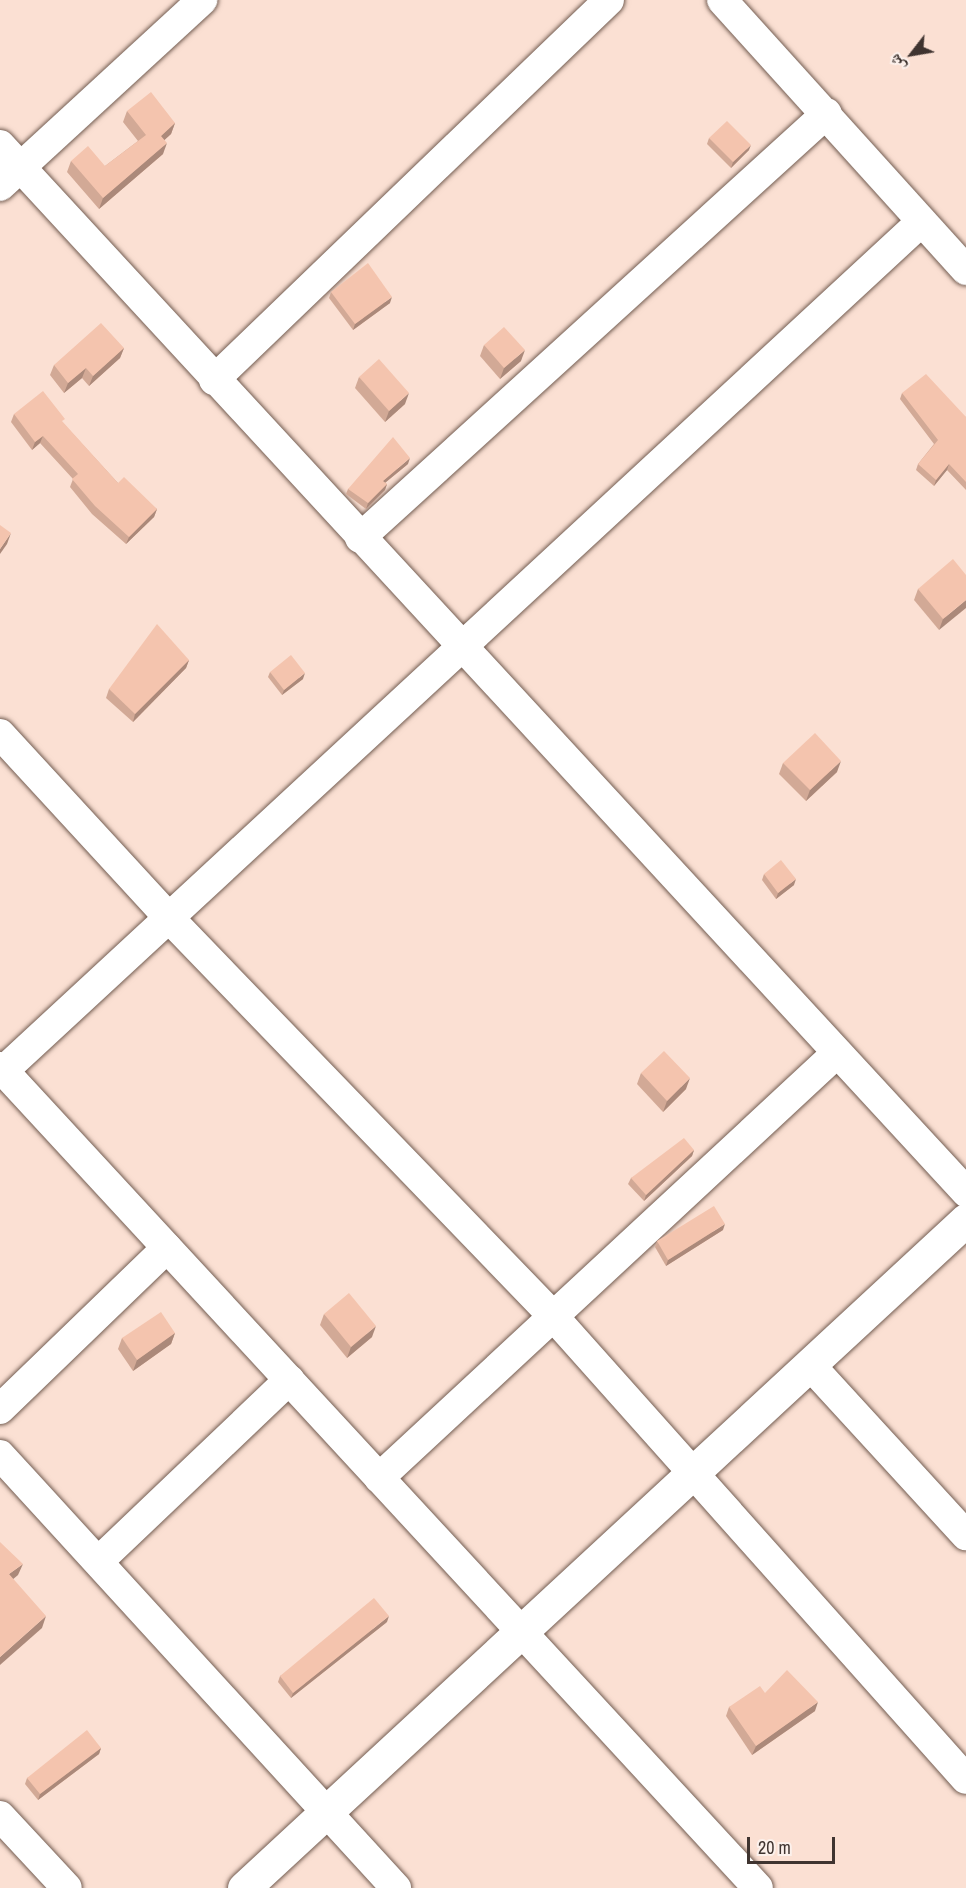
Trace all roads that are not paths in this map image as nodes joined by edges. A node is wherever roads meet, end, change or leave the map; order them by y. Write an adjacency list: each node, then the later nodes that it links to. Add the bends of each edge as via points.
1 (202, 0): 6 (street)
2 (609, 0): 9 (street)
3 (731, 3): 4 (street)
4 (827, 113): 7 (street); 10 (street)
5 (0, 145): 6 (street)
6 (10, 177): 9 (street)
7 (921, 222): 8 (street); 11 (street)
8 (966, 270)
9 (214, 380): 10 (street)
10 (360, 538): 11 (street)
11 (462, 643): 13 (street); 14 (street)
12 (0, 734): 13 (street)
13 (170, 919): 15 (street); 19 (street)
14 (837, 1053): 16 (street); 19 (street)
15 (1, 1071): 18 (street)
16 (966, 1192)
17 (966, 1220): 20 (street)
18 (167, 1248): 21 (street); 22 (street)
19 (553, 1316): 24 (street); 25 (street)
20 (810, 1365): 24 (street); 26 (street)
21 (289, 1380): 25 (street); 27 (street)
22 (0, 1409)
23 (0, 1455): 27 (street)
24 (693, 1474): 28 (street); 29 (street)
25 (379, 1478): 28 (street)
26 (966, 1534)
27 (101, 1559): 30 (street)
28 (521, 1632): 30 (street); 35 (street)
29 (966, 1779)
30 (326, 1812): 33 (street); 34 (street)
31 (0, 1816): 32 (street)
32 (67, 1888)
33 (244, 1888)
34 (396, 1888)
35 (758, 1888)

